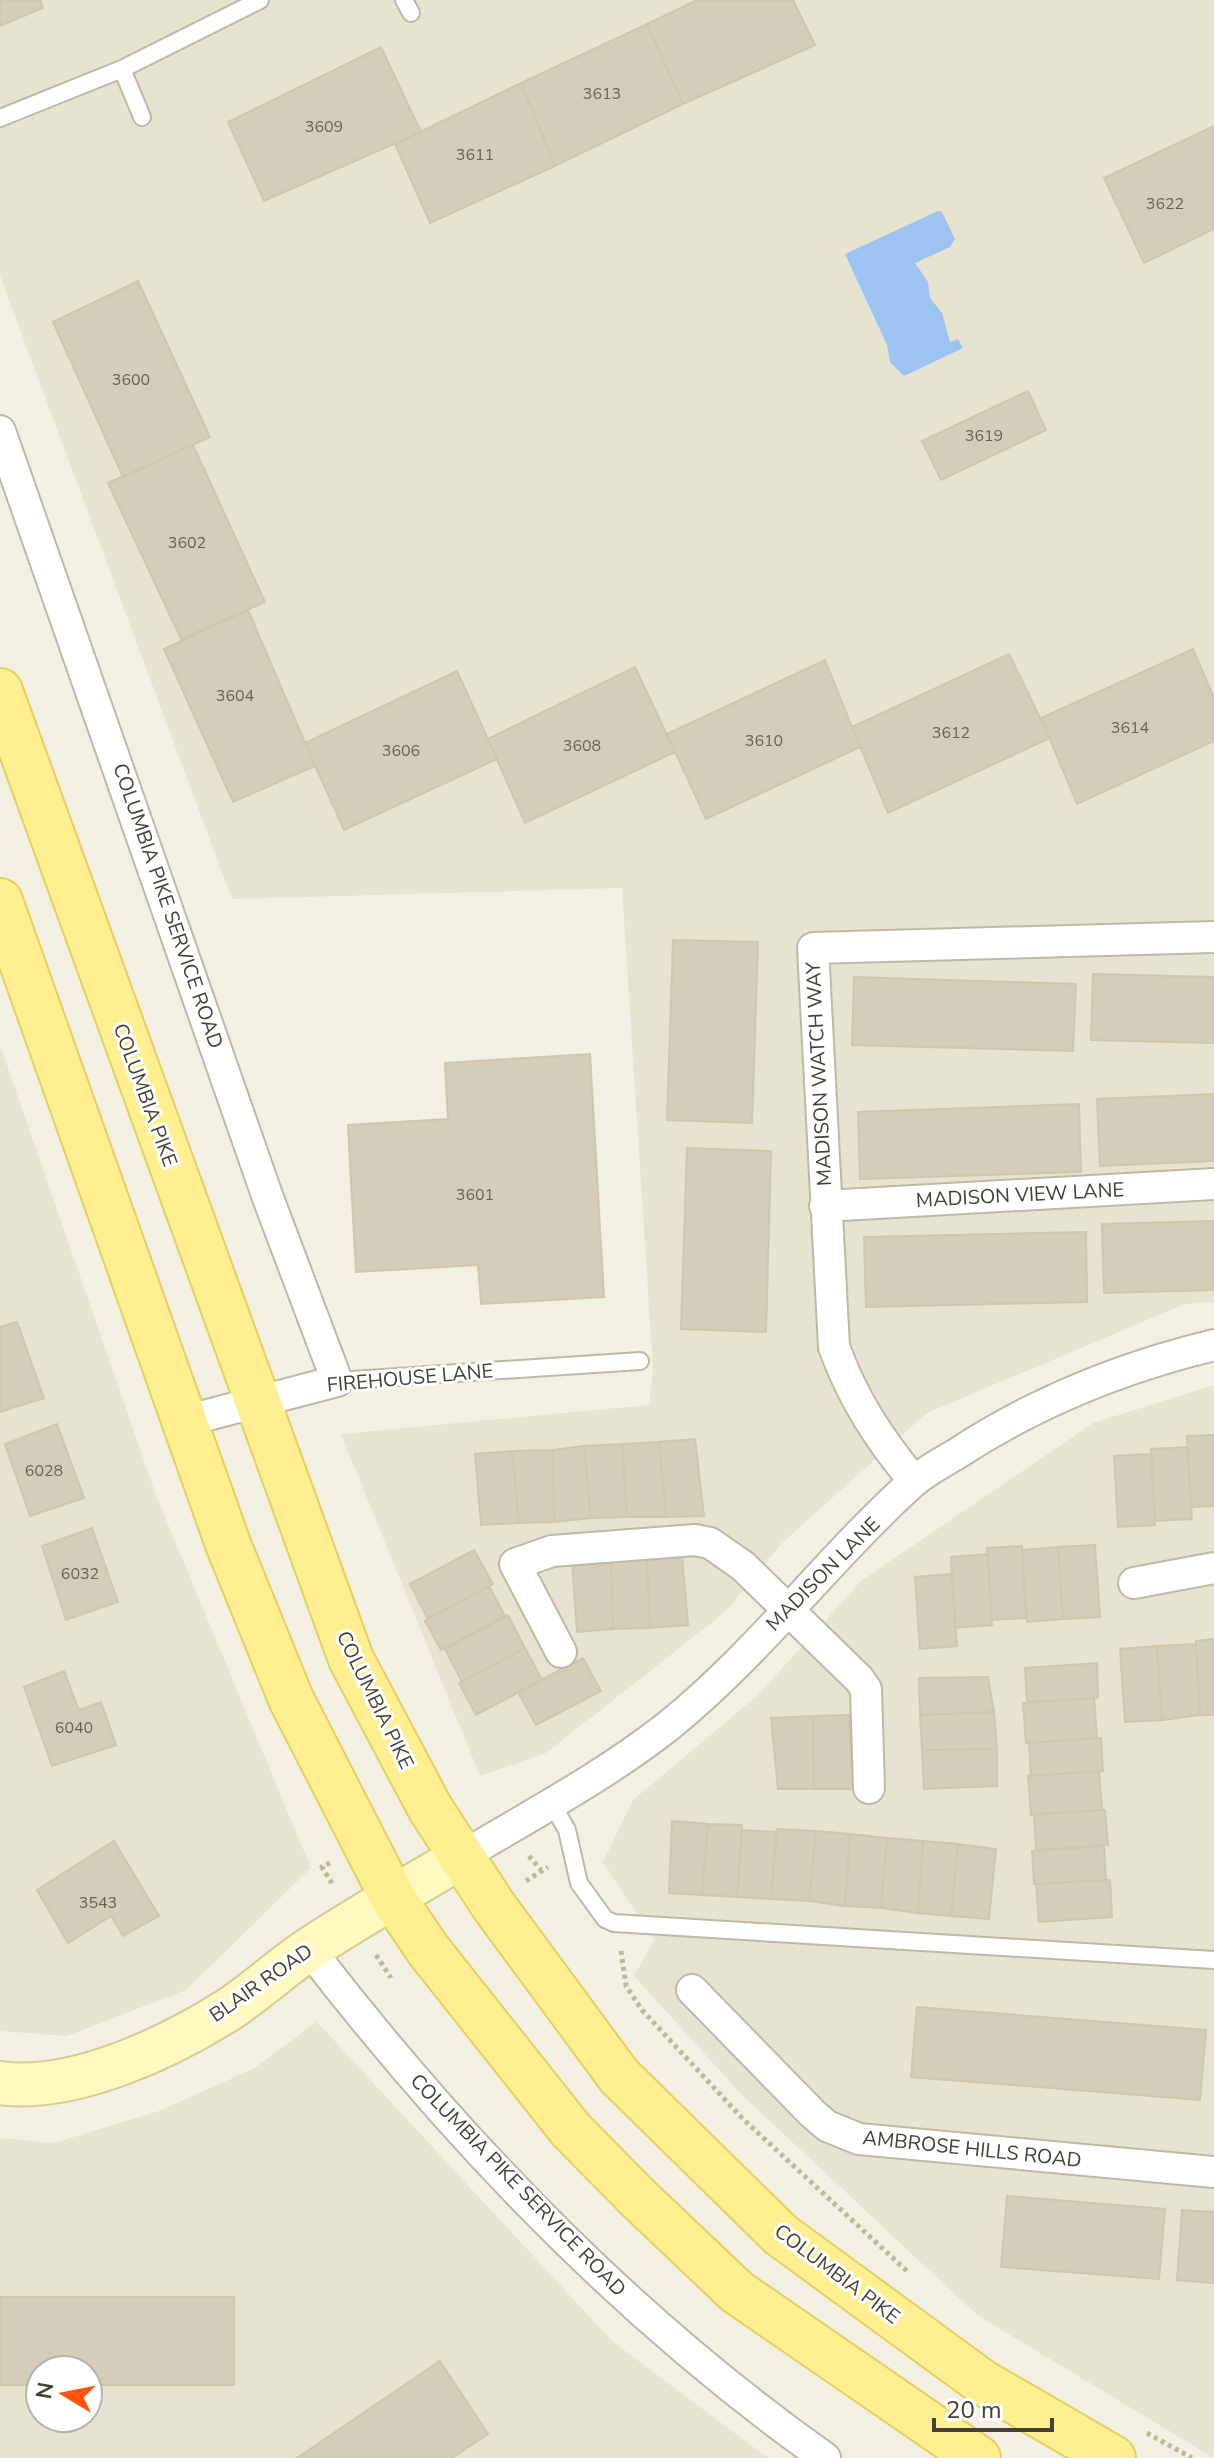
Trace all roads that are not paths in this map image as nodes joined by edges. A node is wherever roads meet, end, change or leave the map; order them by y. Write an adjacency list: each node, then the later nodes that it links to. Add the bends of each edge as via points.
1 (260, 0): 2 (lane)
2 (122, 69): 3 (lane); 4 (lane)
3 (142, 117)
4 (0, 118)
5 (0, 431): 14 (street, COLUMBIA PIKE SERVICE ROAD)
6 (0, 691): 15 (main road, COLUMBIA PIKE)
7 (0, 901): 9 (main road)
8 (1214, 937): 11 (street, MADISON WATCH WAY, via 813,948)
9 (10, 961): 16 (main road)
10 (1214, 1184): 11 (street, MADISON VIEW LANE)
11 (825, 1206): 17 (street, MADISON WATCH WAY, via 834,1347 878,1438)
12 (1214, 1345): 17 (street, MADISON LANE, via 1156,1359 1070,1392 983,1436)
13 (640, 1361): 14 (lane, FIREHOUSE LANE)
14 (337, 1381): 15 (street, FIREHOUSE LANE)
15 (256, 1403): 16 (street, FIREHOUSE LANE); 24 (main road, COLUMBIA PIKE, via 351,1659 416,1785)
16 (185, 1421): 25 (main road, via 291,1699)
17 (914, 1481): 20 (street, MADISON LANE)
18 (1214, 1568): 19 (street)
19 (1134, 1583)
20 (786, 1610): 21 (street, via 743,1566 710,1543 552,1551 515,1564); 22 (street, via 866,1689); 23 (street, MADISON LANE, via 667,1727)
21 (561, 1652)
22 (869, 1788)
23 (552, 1804): 24 (street, MADISON LANE); 27 (lane, via 567,1830 579,1883 605,1919)
24 (461, 1857): 25 (street, BLAIR ROAD); 31 (main road, COLUMBIA PIKE, via 619,2076 781,2235 982,2382)
25 (393, 1898): 26 (street, BLAIR ROAD); 33 (main road, via 571,2130 638,2198 737,2292)
26 (309, 1949): 29 (street, BLAIR ROAD, via 229,2009 122,2063 63,2080); 32 (street, COLUMBIA PIKE SERVICE ROAD, via 437,2103 551,2226 650,2321 749,2404)
27 (1214, 1960)
28 (692, 1990): 30 (street, AMBROSE HILLS ROAD, via 812,2113 827,2126 859,2139)
29 (0, 2083)
30 (1214, 2172)
31 (1127, 2444)
32 (825, 2458)
33 (978, 2458)

